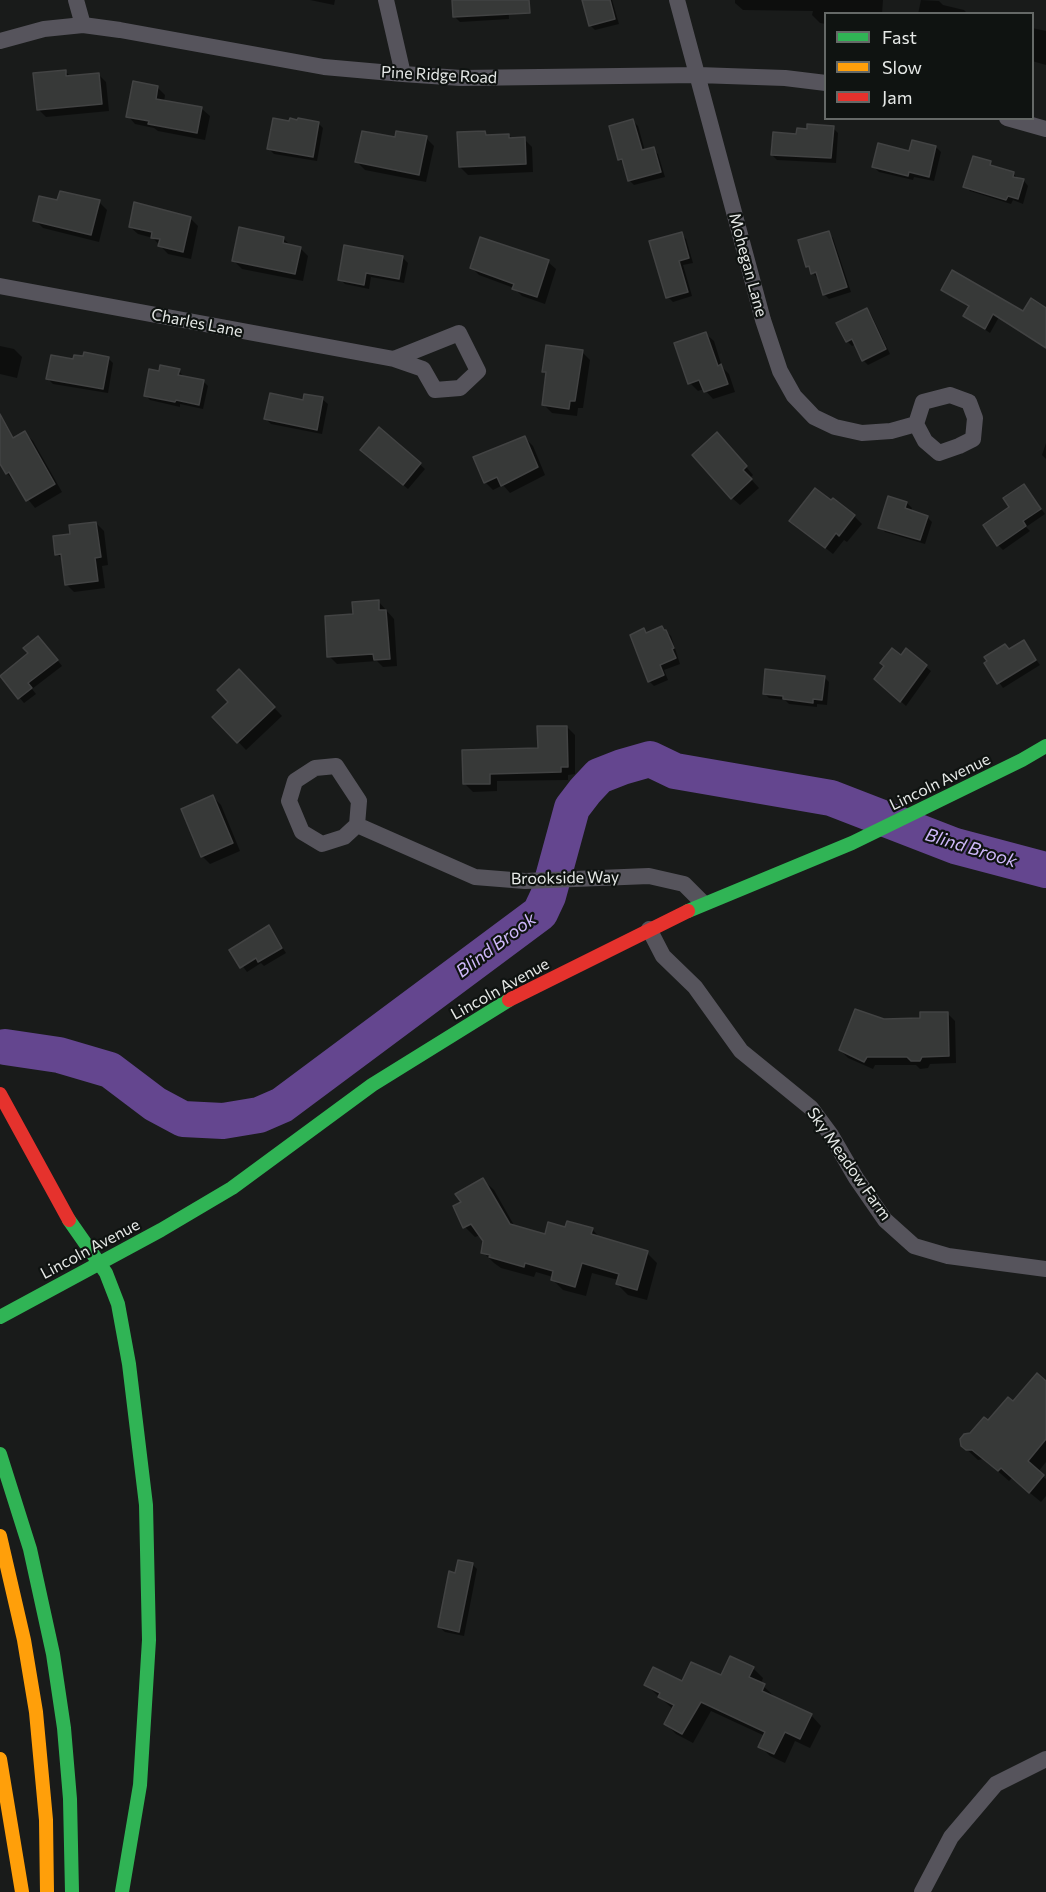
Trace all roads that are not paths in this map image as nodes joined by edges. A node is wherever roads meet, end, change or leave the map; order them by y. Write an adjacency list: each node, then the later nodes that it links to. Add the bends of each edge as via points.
1 (76, 0): 4 (street)
2 (386, 0): 6 (street)
3 (677, 0): 7 (street, Mohegan Lane)
4 (82, 25): 5 (street, Pine Ridge Road, via 44,29); 6 (street, Pine Ridge Road, via 324,67)
5 (0, 41)
6 (403, 74): 7 (street, Pine Ridge Road, via 461,78)
7 (698, 75): 8 (street, Pine Ridge Road); 13 (street, Mohegan Lane, via 763,320 780,371 794,396 814,417 844,429 882,432)
8 (824, 83)
9 (1014, 120): 10 (street)
10 (1046, 129)
11 (0, 286): 12 (street, Charles Lane)
12 (394, 359): 12 (street, Charles Lane, via 423,369 435,390 460,388 478,371 459,333)
13 (916, 424)
14 (1046, 746): 16 (main road, Lincoln Avenue, via 852,843)
15 (357, 825): 15 (street, via 359,801 336,766 315,768 295,781 290,801 302,832 322,844 344,837); 16 (street, Brookside Way, via 475,877 525,882 649,876 684,884)
16 (703, 903): 17 (main road, Lincoln Avenue)
17 (649, 929): 19 (main road, Lincoln Avenue, via 511,999 372,1085 232,1188); 20 (street, Sky Meadow Farm, via 663,956 695,987 741,1051 811,1107 881,1214 914,1246 948,1256)
18 (0, 1094): 19 (main road, via 74,1230)
19 (99, 1263): 21 (main road, Lincoln Avenue); 29 (main road, via 111,1283 121,1315 139,1434 149,1560 145,1720 136,1812)
20 (1046, 1269)
21 (0, 1317)
22 (0, 1454): 28 (main road, via 30,1549 53,1654 70,1799)
23 (0, 1536): 27 (main road, via 36,1712 45,1810)
24 (0, 1759): 26 (main road)
25 (1046, 1759): 30 (street, via 996,1784 951,1837)
26 (22, 1892)
27 (47, 1892)
28 (72, 1892)
29 (122, 1892)
30 (922, 1892)

